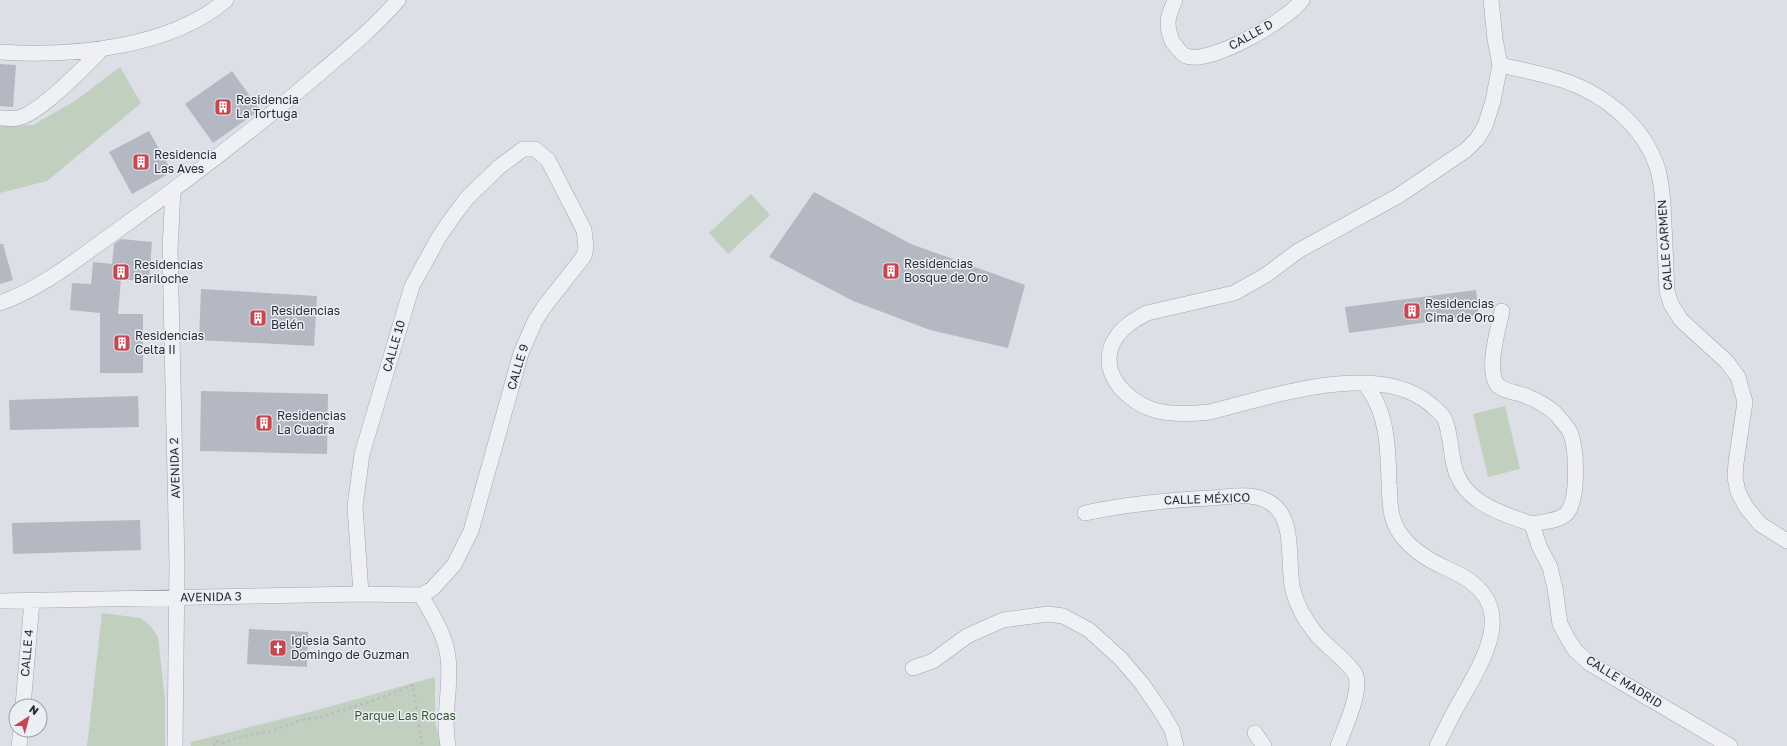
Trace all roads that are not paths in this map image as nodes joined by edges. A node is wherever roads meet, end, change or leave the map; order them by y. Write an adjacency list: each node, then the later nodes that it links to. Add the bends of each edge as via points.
1 (226, 0): 6 (street, via 186,25 162,35)
2 (398, 0): 11 (street, via 376,24 294,95)
3 (1175, 0): 4 (street, CALLE D, via 1168,17 1168,30 1174,44 1186,56 1198,58 1236,46 1290,13)
4 (1302, 0)
5 (1491, 0): 8 (street)
6 (103, 48): 7 (street, via 63,54); 9 (street, via 66,85 33,111 19,118)
7 (0, 52)
8 (1500, 64): 14 (street, via 1485,126 1466,150 1398,196 1298,251 1266,275 1234,293 1154,311 1135,319 1117,336 1109,357 1109,369 1121,389 1141,404 1164,412 1210,412 1325,385); 17 (street, CALLE CARMEN, via 1565,81 1583,89 1628,120 1648,145 1658,170 1662,196 1667,291 1671,304 1681,320 1728,362 1738,377 1745,402 1736,463 1738,492 1760,524)
9 (0, 118)
10 (535, 149): 18 (street, CALLE 10, via 524,149 499,167 467,198 439,237 412,286 362,454 356,506 357,559); 19 (street, CALLE 9, via 548,160 584,230 584,256 544,307 527,337 477,514 465,546 454,564 432,588)
11 (173, 190): 12 (street, via 64,268 31,289); 20 (street, AVENIDA 2, via 170,249)
12 (0, 303)
13 (1502, 311): 16 (street, via 1494,356 1493,375 1497,385 1525,395 1553,411 1570,433 1575,464 1575,496 1571,508 1565,516)
14 (1364, 383): 16 (street, via 1408,390 1435,408 1445,420 1458,480 1469,494 1484,505); 31 (street, via 1377,404 1387,436 1391,512 1394,523 1406,540 1428,560 1456,572 1477,586 1490,607 1493,631 1483,660)
15 (1085, 513): 30 (street, CALLE MÉXICO, via 1120,505 1162,501 1250,496 1268,501 1282,515 1288,529 1293,589 1299,606 1317,635 1356,676 1356,690)
16 (1532, 524): 32 (street, CALLE MADRID, via 1539,546 1550,567 1560,624 1576,650 1589,663)
17 (1787, 541)
18 (361, 594): 19 (street, AVENIDA 3); 20 (street, AVENIDA 3)
19 (421, 595): 27 (street, via 439,628 448,657 445,714)
20 (176, 598): 22 (street, AVENIDA 3); 26 (street, AVENIDA 2)
21 (0, 601): 22 (street, AVENIDA 3)
22 (32, 601): 24 (street, CALLE 4)
23 (913, 668): 28 (street, via 933,661 967,636 1003,620 1048,614 1063,616 1088,630 1121,659 1162,713 1172,730)
24 (24, 698)
25 (1256, 733): 29 (street)
26 (175, 746)
27 (448, 746)
28 (1176, 746)
29 (1264, 746)
30 (1338, 746)
31 (1437, 746)
32 (1730, 746)

